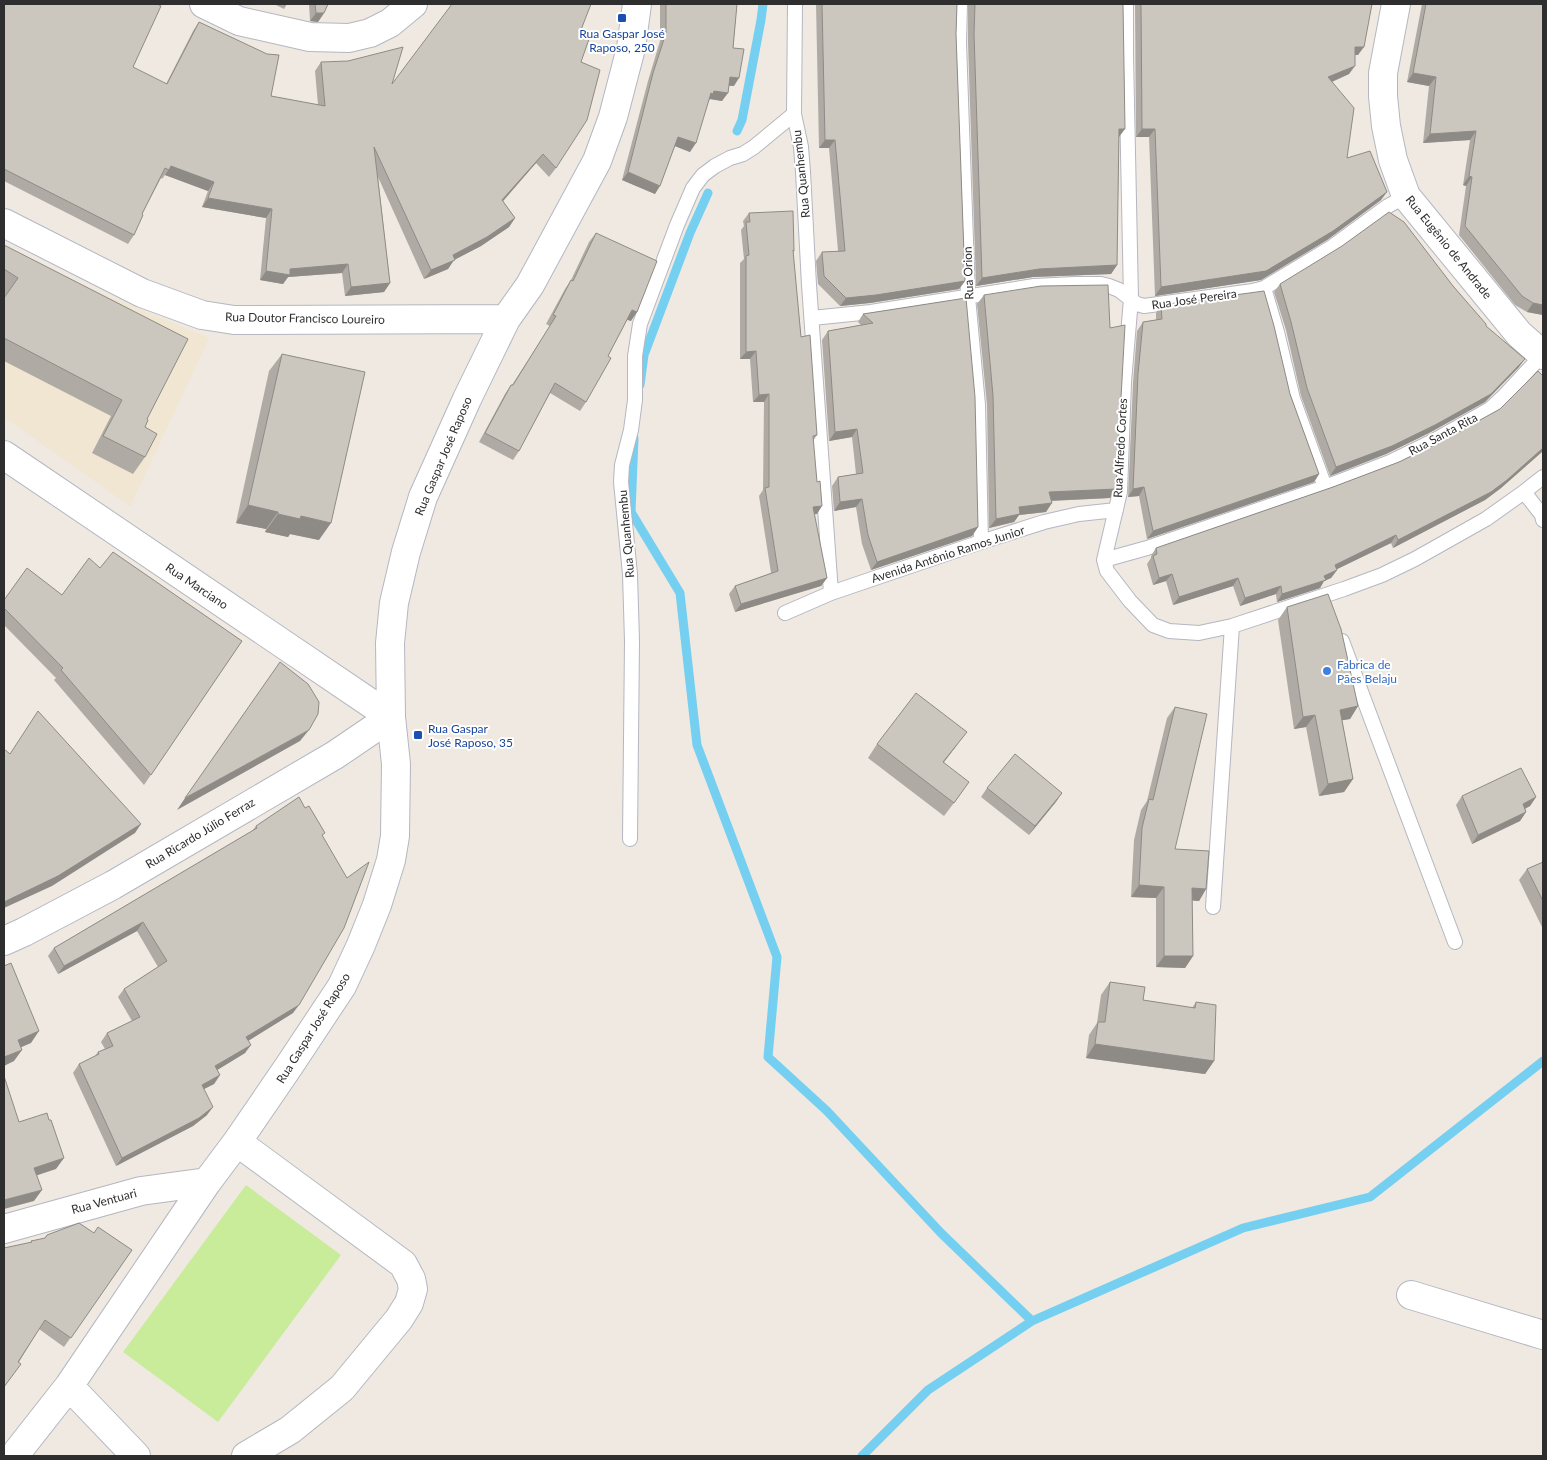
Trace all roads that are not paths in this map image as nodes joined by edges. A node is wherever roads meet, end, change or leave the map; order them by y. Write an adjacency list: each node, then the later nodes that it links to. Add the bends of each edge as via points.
1 (204, 4): 2 (street, via 239,21 310,37 349,38 370,33 390,23)
2 (413, 4)
3 (637, 4): 15 (street, Rua Gaspar José Raposo, via 631,48 613,117 597,161 530,285)
4 (795, 4): 8 (lane, Rua Quanhembu)
5 (960, 4): 12 (lane, Rua Orion)
6 (1126, 4): 13 (lane, Rua Alfredo Cortes)
7 (1396, 4): 9 (street, Rua Eugênio de Andrade, via 1383,73 1383,96 1393,160)
8 (794, 114): 14 (lane, Rua Quanhembu, via 801,147); 30 (lane, Rua Quanhembu, via 743,154 715,166 693,188 640,324 635,356 635,400 621,482 630,584)
9 (1406, 196): 11 (lane, Rua José Pereira, via 1332,247); 16 (street, Rua Eugênio de Andrade, via 1519,334)
10 (4, 223): 15 (street, Rua Doutor Francisco Loureiro, via 142,293 202,315 234,320)
11 (1264, 288): 13 (lane, Rua José Pereira, via 1144,306); 19 (lane, via 1293,399)
12 (968, 297): 13 (lane, Rua José Pereira, via 1034,286 1100,284 1119,290); 14 (lane, Rua José Pereira); 23 (lane, Rua Orion, via 978,405)
13 (1131, 299): 21 (lane, Rua Alfredo Cortes)
14 (812, 318): 25 (lane, Rua Quanhembu)
15 (506, 319): 29 (street, Rua Gaspar José Raposo, via 423,497 406,552 394,603 390,643)
16 (1543, 355): 19 (lane, Rua Santa Rita, via 1490,409 1390,462)
17 (4, 455): 29 (street, Rua Marciano)
18 (1543, 477): 20 (lane)
19 (1325, 488): 24 (lane, Rua Santa Rita)
20 (1524, 492): 22 (lane); 27 (lane, via 1486,519 1415,559 1326,601)
21 (1116, 510): 23 (lane, Avenida Antônio Ramos Junior, via 1044,522); 24 (lane, Rua Alfredo Cortes)
22 (1543, 520)
23 (981, 542): 25 (lane, Avenida Antônio Ramos Junior)
24 (1104, 560): 27 (lane, via 1115,584 1153,625 1187,633)
25 (831, 593): 26 (lane, Avenida Antônio Ramos Junior)
26 (785, 613)
27 (1232, 626): 31 (lane)
28 (1338, 632): 33 (lane)
29 (391, 717): 32 (street, Rua Ricardo Júlio Ferraz, via 335,755 113,885); 34 (street, Rua Gaspar José Raposo, via 396,764 395,836 378,905 342,986)
30 (630, 839)
31 (1213, 907)
32 (4, 941)
33 (1455, 942)
34 (238, 1142): 35 (street, Rua Gaspar José Raposo); 42 (street, via 403,1264 413,1289 399,1320 342,1388 290,1430)
35 (207, 1182): 36 (street, Rua Ventuari, via 141,1191); 39 (street, Rua Gaspar José Raposo)
36 (4, 1229)
37 (1411, 1295): 38 (street)
38 (1543, 1335)
39 (69, 1386): 40 (street, Rua Gaspar José Raposo); 41 (street)
40 (14, 1456)
41 (136, 1456)
42 (246, 1456)

